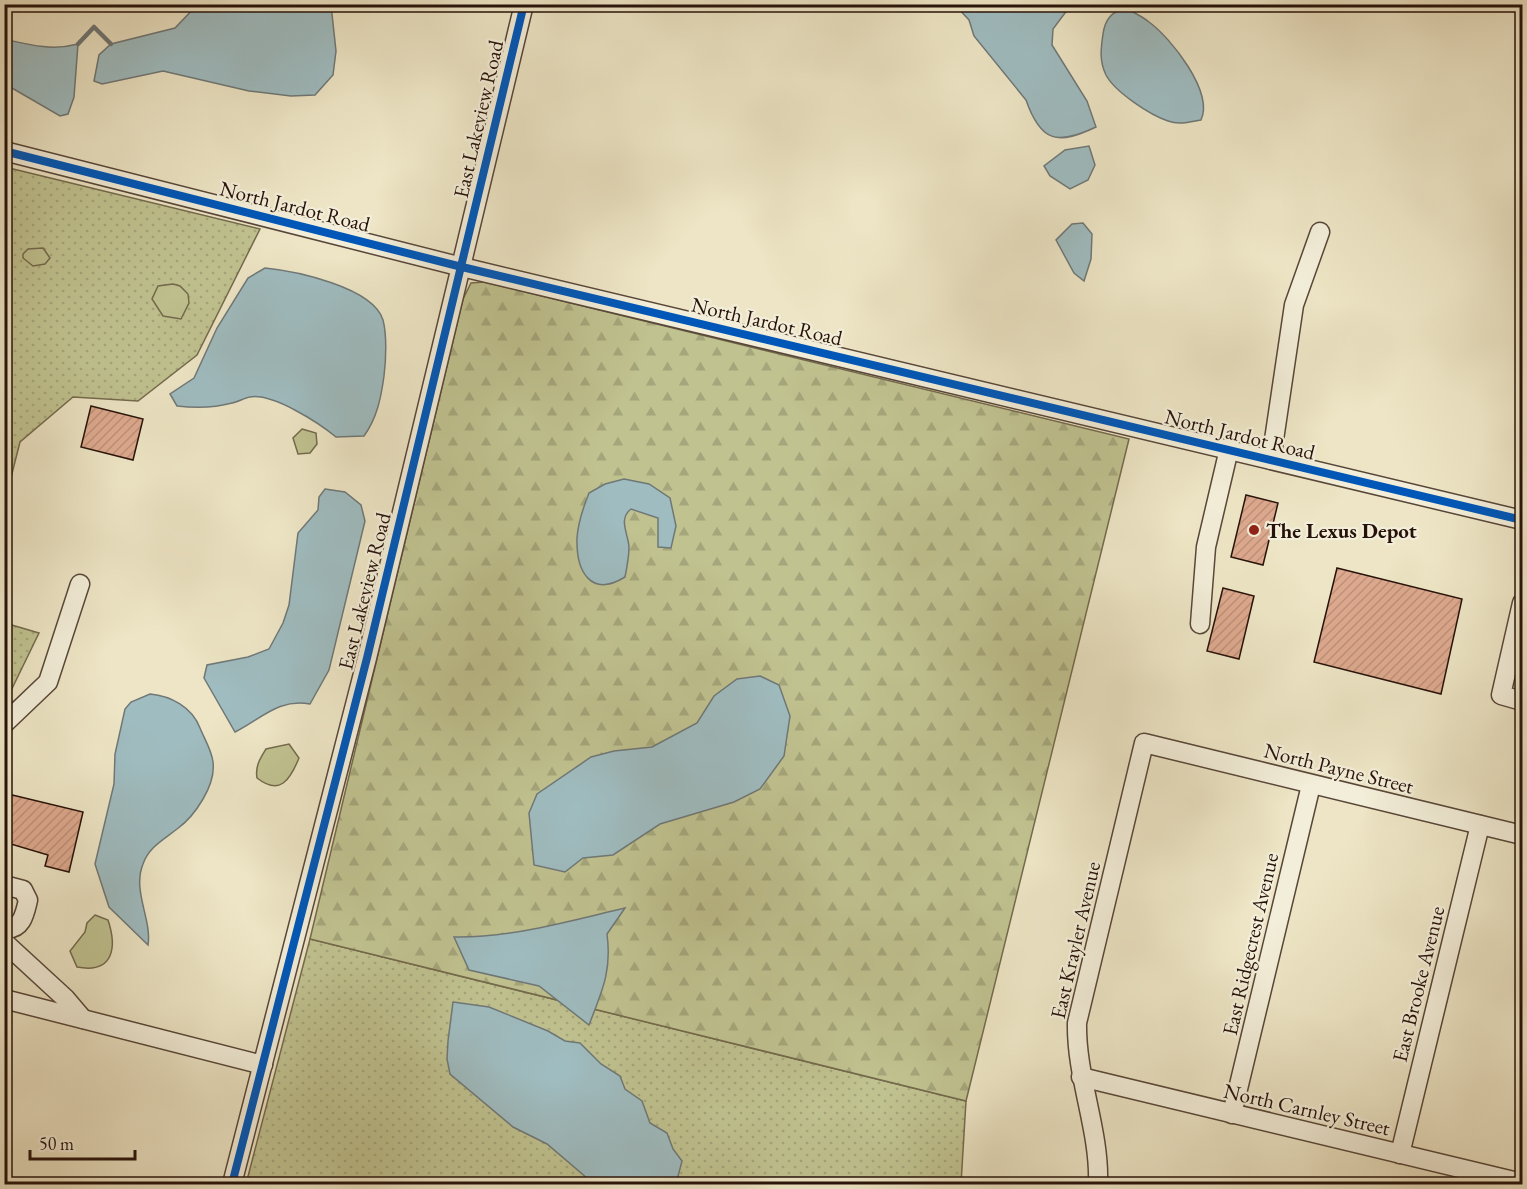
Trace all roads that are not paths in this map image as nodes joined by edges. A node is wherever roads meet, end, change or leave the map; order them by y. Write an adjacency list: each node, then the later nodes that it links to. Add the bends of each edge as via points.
1 (524, 4): 4 (street, East Lakeview Road)
2 (4, 151): 4 (street, North Jardot Road)
3 (1320, 232): 6 (street, via 1294,304)
4 (462, 267): 5 (street, North Jardot Road); 22 (street, East Lakeview Road)
5 (1229, 449): 6 (street, North Jardot Road); 10 (street, via 1206,548)
6 (1271, 460): 7 (street, North Jardot Road)
7 (1522, 519)
8 (80, 584): 12 (street, via 48,682)
9 (1522, 603): 11 (street, via 1501,695)
10 (1200, 624)
11 (1522, 701)
12 (4, 724)
13 (1144, 742): 14 (street, North Payne Street); 23 (street, East Krayler Avenue, via 1077,1023)
14 (1311, 785): 15 (street, North Payne Street); 24 (street, East Ridgecrest Avenue)
15 (1480, 825): 16 (street, North Payne Street); 25 (street, East Brooke Avenue)
16 (1522, 835)
17 (4, 885): 18 (street, via 23,890 28,900 21,922)
18 (4, 928)
19 (4, 942): 21 (street)
20 (4, 999): 21 (street)
21 (83, 1019): 22 (street)
22 (263, 1065): 27 (street, East Lakeview Road)
23 (1081, 1077): 24 (street, North Carnley Street); 28 (street, East Krayler Avenue, via 1099,1161)
24 (1232, 1114): 25 (street, North Carnley Street)
25 (1400, 1154): 26 (street, North Carnley Street)
26 (1522, 1183)
27 (232, 1185)
28 (1098, 1185)

